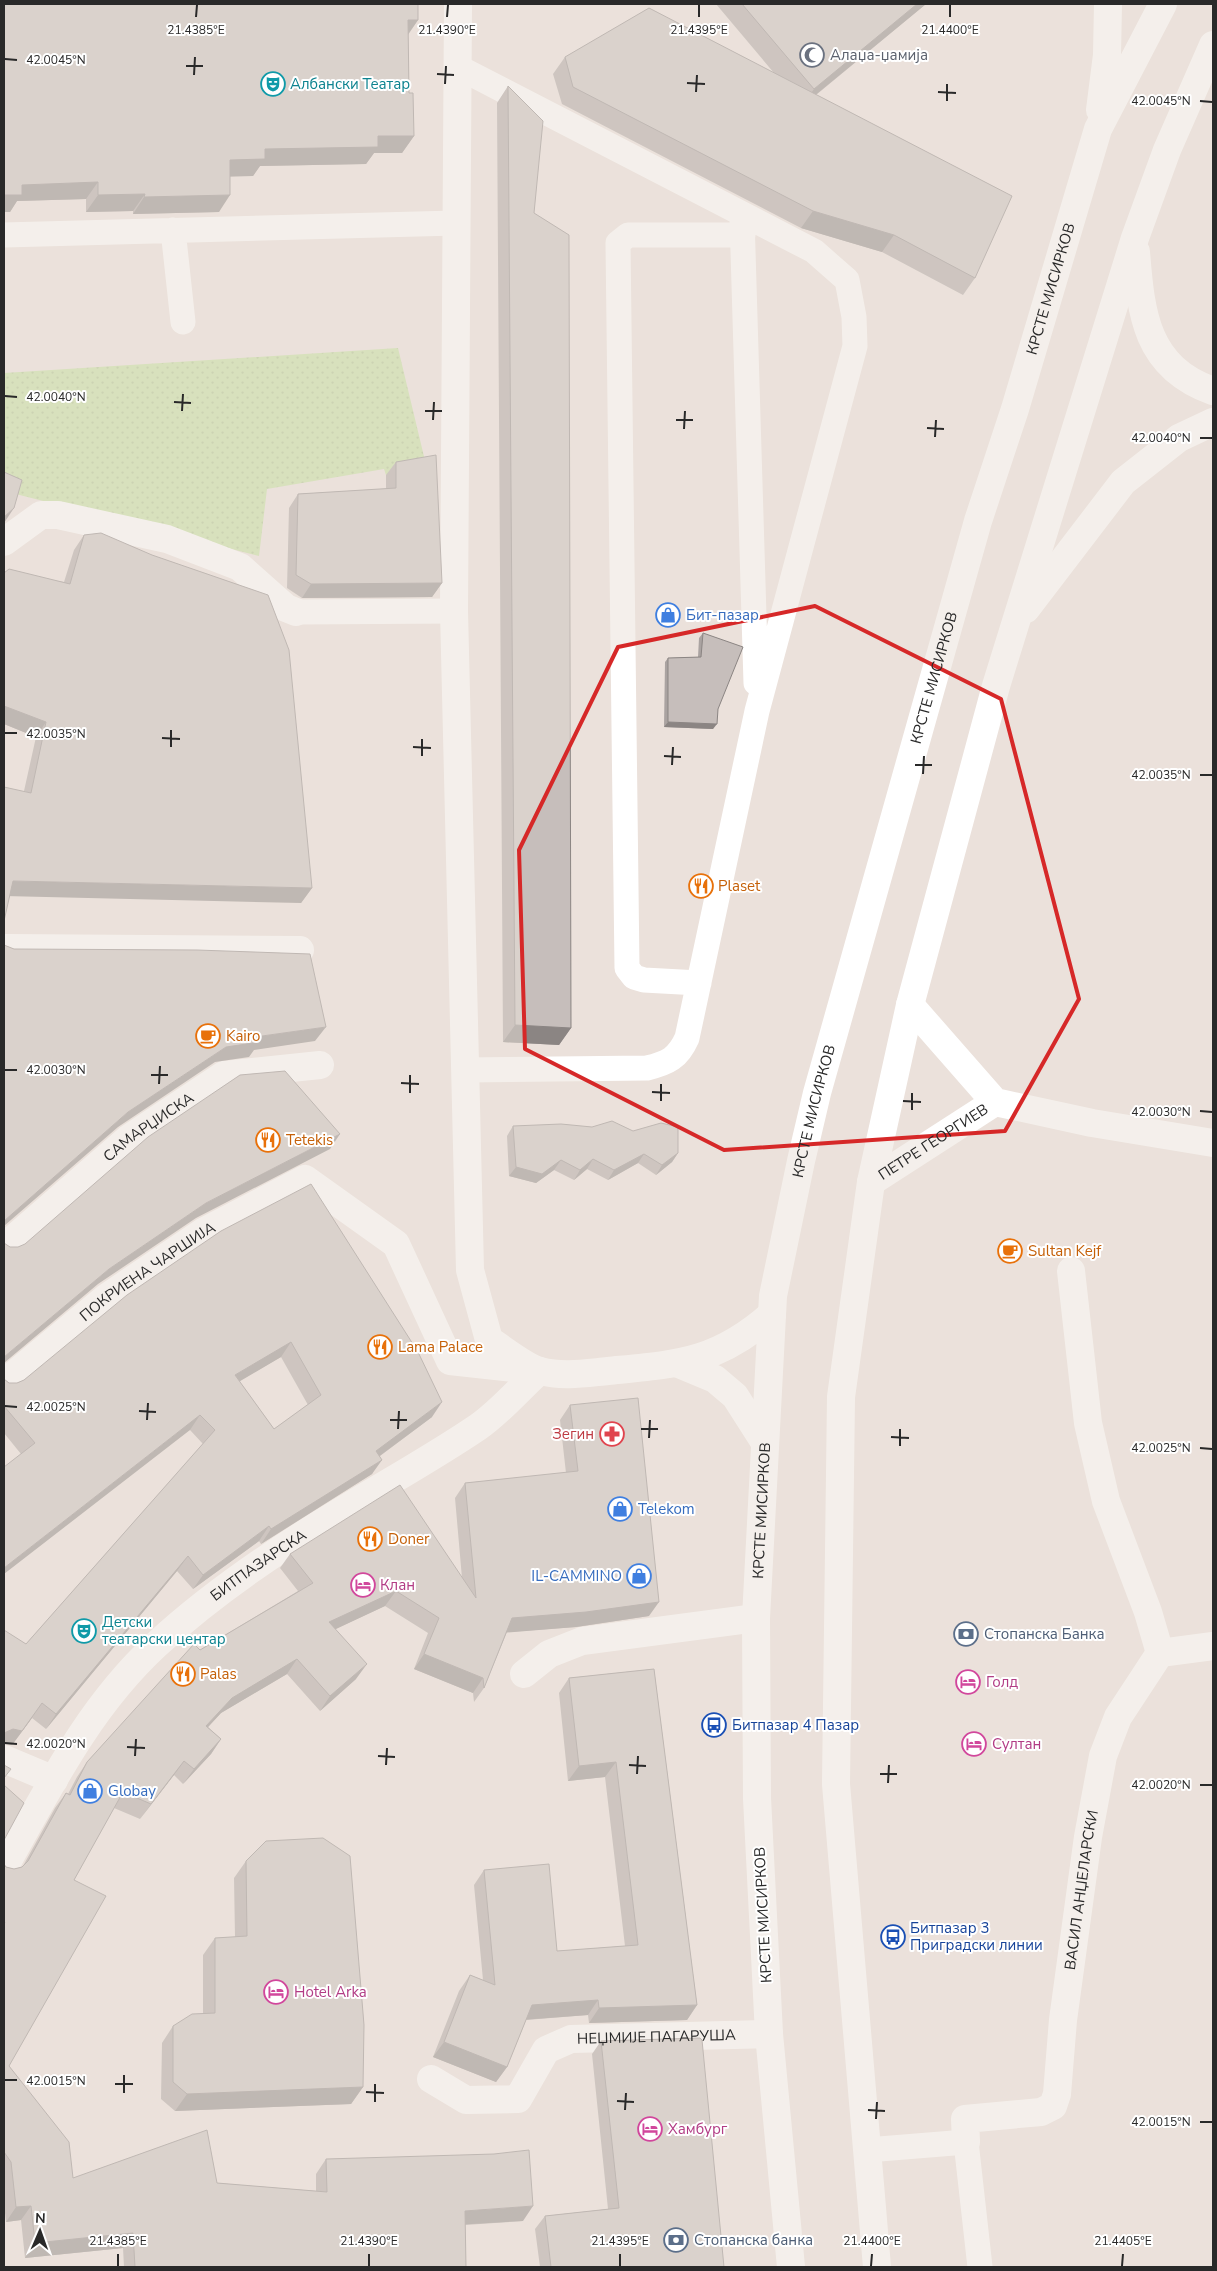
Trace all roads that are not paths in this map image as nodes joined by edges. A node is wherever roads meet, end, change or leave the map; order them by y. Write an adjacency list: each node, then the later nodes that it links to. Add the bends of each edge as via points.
1 (458, 4): 5 (street)
2 (1108, 4): 6 (street, via 1107,55)
3 (1163, 4): 6 (street, КРСТЕ МИСИРКОВ)
4 (1213, 45): 11 (street, via 1167,150)
5 (458, 67): 7 (street); 8 (lane)
6 (1098, 128): 31 (street, КРСТЕ МИСИРКОВ, via 978,521 817,1093)
7 (456, 223): 9 (lane); 16 (street)
8 (742, 225): 19 (lane); 19 (lane, via 814,251 847,280 855,346); 22 (lane, via 628,235 618,243 627,968 634,977 644,980)
9 (173, 230): 10 (lane); 12 (lane)
10 (4, 235)
11 (1135, 238): 13 (street, via 1140,300 1156,349 1170,366 1193,384); 18 (street)
12 (183, 322)
13 (1213, 391)
14 (1213, 422): 18 (street, via 1179,438 1123,482)
15 (4, 542): 17 (street, via 41,515 58,514 167,539 240,567 286,608)
16 (454, 611): 17 (lane); 25 (street)
17 (296, 612)
18 (1016, 622): 23 (street)
19 (757, 711): 22 (lane)
20 (4, 948): 21 (street)
21 (300, 950)
22 (699, 983): 25 (lane, via 687,1038 680,1052 664,1064 647,1068)
23 (910, 1005): 26 (street, ПЕТРЕ ГЕОРГИЕВ); 28 (street)
24 (320, 1065): 29 (street, САМАРЏИСКА, via 224,1075 128,1139)
25 (465, 1070): 33 (street, via 470,1270 489,1340)
26 (995, 1102): 27 (street, ПЕТРЕ ГЕОРГИЕВ, via 1092,1123); 28 (street, ПЕТРЕ ГЕОРГИЕВ)
27 (1213, 1143)
28 (871, 1182): 46 (street, via 841,1396 836,1784)
29 (4, 1247)
30 (1071, 1270): 38 (street, via 1088,1423 1106,1501)
31 (772, 1314): 32 (street, via 750,1334 727,1347); 35 (street, КРСТЕ МИСИРКОВ)
32 (679, 1364): 33 (street, via 566,1375); 35 (street, via 715,1379 735,1396)
33 (539, 1371): 34 (street, ПОКРИЕНА ЧАРШИЈА, via 450,1361 396,1244 305,1179 203,1232 107,1297); 41 (street, БИТПАЗАРСКА, via 480,1426 258,1565 155,1645 118,1685 69,1750)
34 (4, 1383)
35 (765, 1443): 36 (street, КРСТЕ МИСИРКОВ)
36 (756, 1618): 39 (street, via 582,1641 549,1654); 43 (street, КРСТЕ МИСИРКОВ, via 757,1798)
37 (1213, 1646): 38 (street)
38 (1160, 1653): 45 (street, ВАСИЛ АНЏЕЛАРСКИ, via 1118,1717 1103,1756 1088,1837 1053,2106)
39 (524, 1674)
40 (4, 1759): 41 (street)
41 (54, 1780): 42 (street, БИТПАЗАРСКА)
42 (4, 1868)
43 (769, 2034): 44 (street, НЕЏМИЈЕ ПАГАРУША, via 571,2039 546,2050 518,2099 466,2100); 47 (street, КРСТЕ МИСИРКОВ)
44 (431, 2079)
45 (966, 2131): 46 (lane); 49 (lane)
46 (867, 2150): 48 (street)
47 (791, 2267)
48 (877, 2267)
49 (980, 2267)

